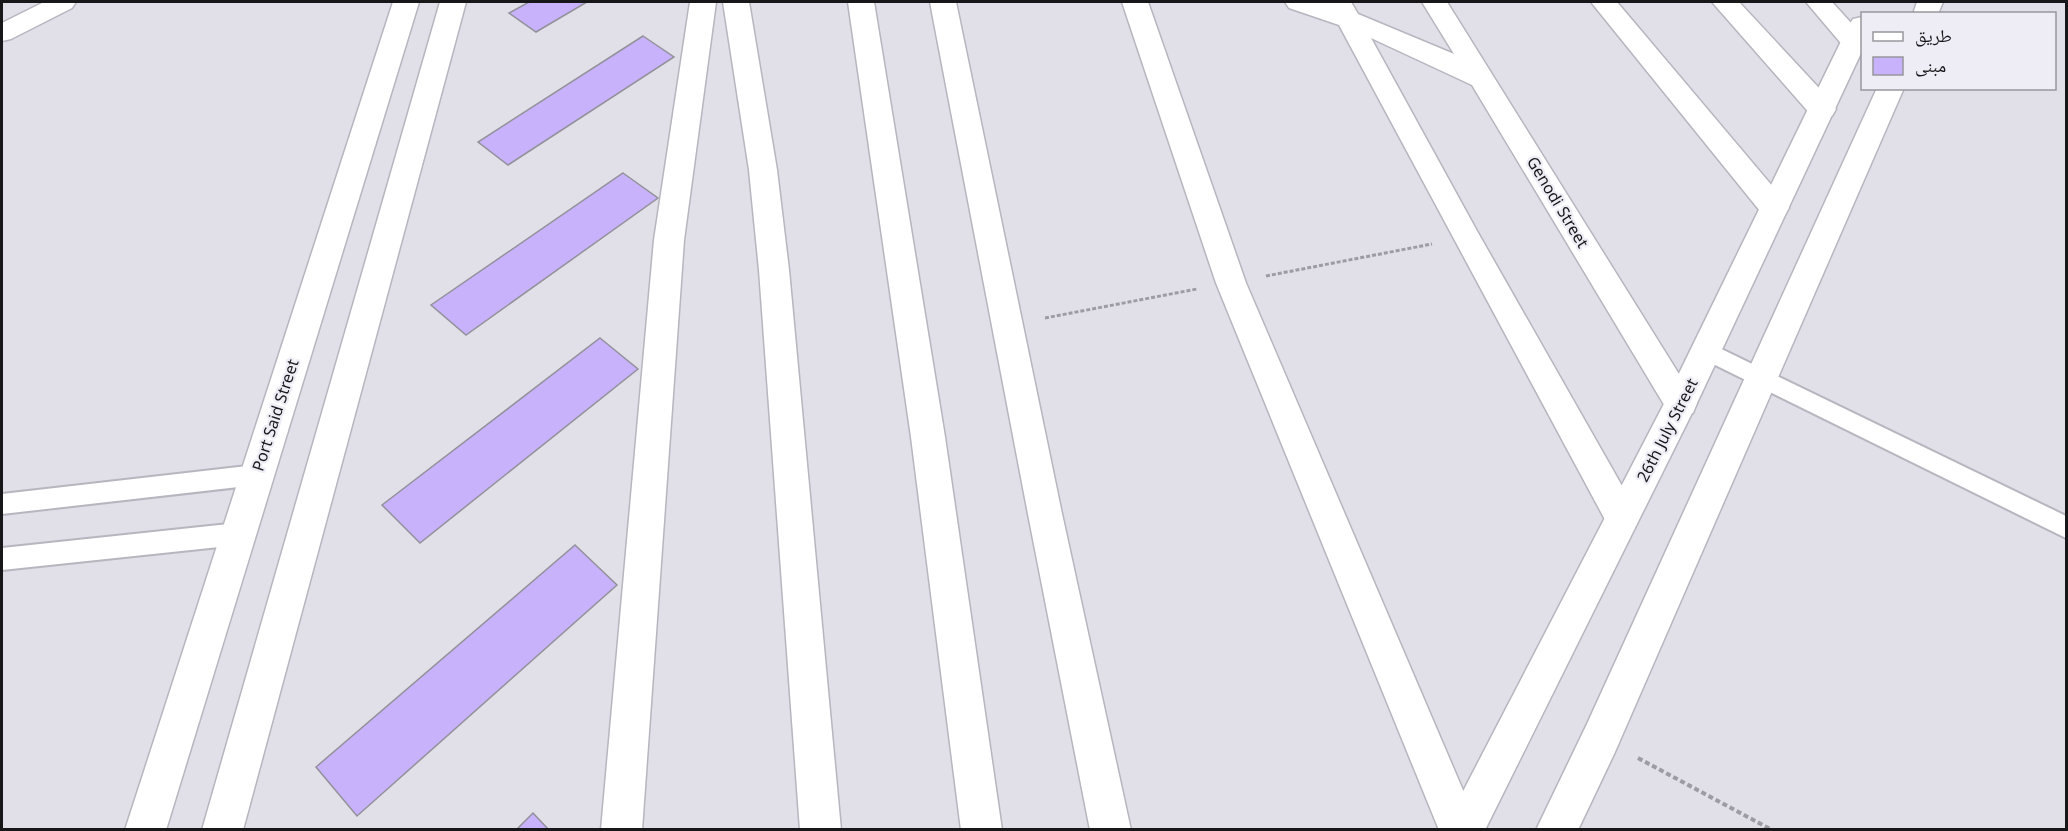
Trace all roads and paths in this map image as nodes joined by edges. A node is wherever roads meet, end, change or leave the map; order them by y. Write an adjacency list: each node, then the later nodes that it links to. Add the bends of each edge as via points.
1 (14, 2): 15 (street)
2 (63, 2): 19 (street)
3 (406, 2): 27 (street, Port Said Street)
4 (453, 2): 35 (street)
5 (704, 2): 36 (street, via 669,240)
6 (736, 2): 37 (street, via 763,170 774,270)
7 (861, 2): 38 (street)
8 (943, 2): 39 (street)
9 (1135, 2): 40 (street, via 1231,283)
10 (1298, 2): 16 (street)
11 (1435, 2): 20 (street, Genodi Street)
12 (1604, 2): 23 (street)
13 (1725, 2): 22 (street)
14 (1819, 2): 17 (street)
15 (2, 8)
16 (1343, 10): 20 (street); 29 (street)
17 (1861, 26)
18 (1861, 29): 22 (street, 26th July Street)
19 (2, 33)
20 (1483, 79): 26 (street, Genodi Street)
21 (1890, 90): 25 (street)
22 (1822, 109): 23 (street, 26th July Street)
23 (1774, 208): 24 (street, 26th July Street)
24 (1707, 351): 25 (lane); 26 (street, 26th July Street)
25 (1762, 378): 30 (lane); 33 (street)
26 (1681, 403): 29 (street, 26th July Street)
27 (257, 475): 28 (lane); 31 (street, Port Said Street)
28 (2, 504)
29 (1622, 518): 40 (street, 26th July Street)
30 (2067, 526)
31 (238, 534): 32 (lane); 34 (street, Port Said Street)
32 (2, 560)
33 (1601, 738): 41 (street); 42 (path)
34 (145, 830)
35 (222, 830)
36 (621, 830)
37 (821, 830)
38 (982, 830)
39 (1111, 830)
40 (1462, 830)
41 (1556, 830)
42 (1772, 830)

